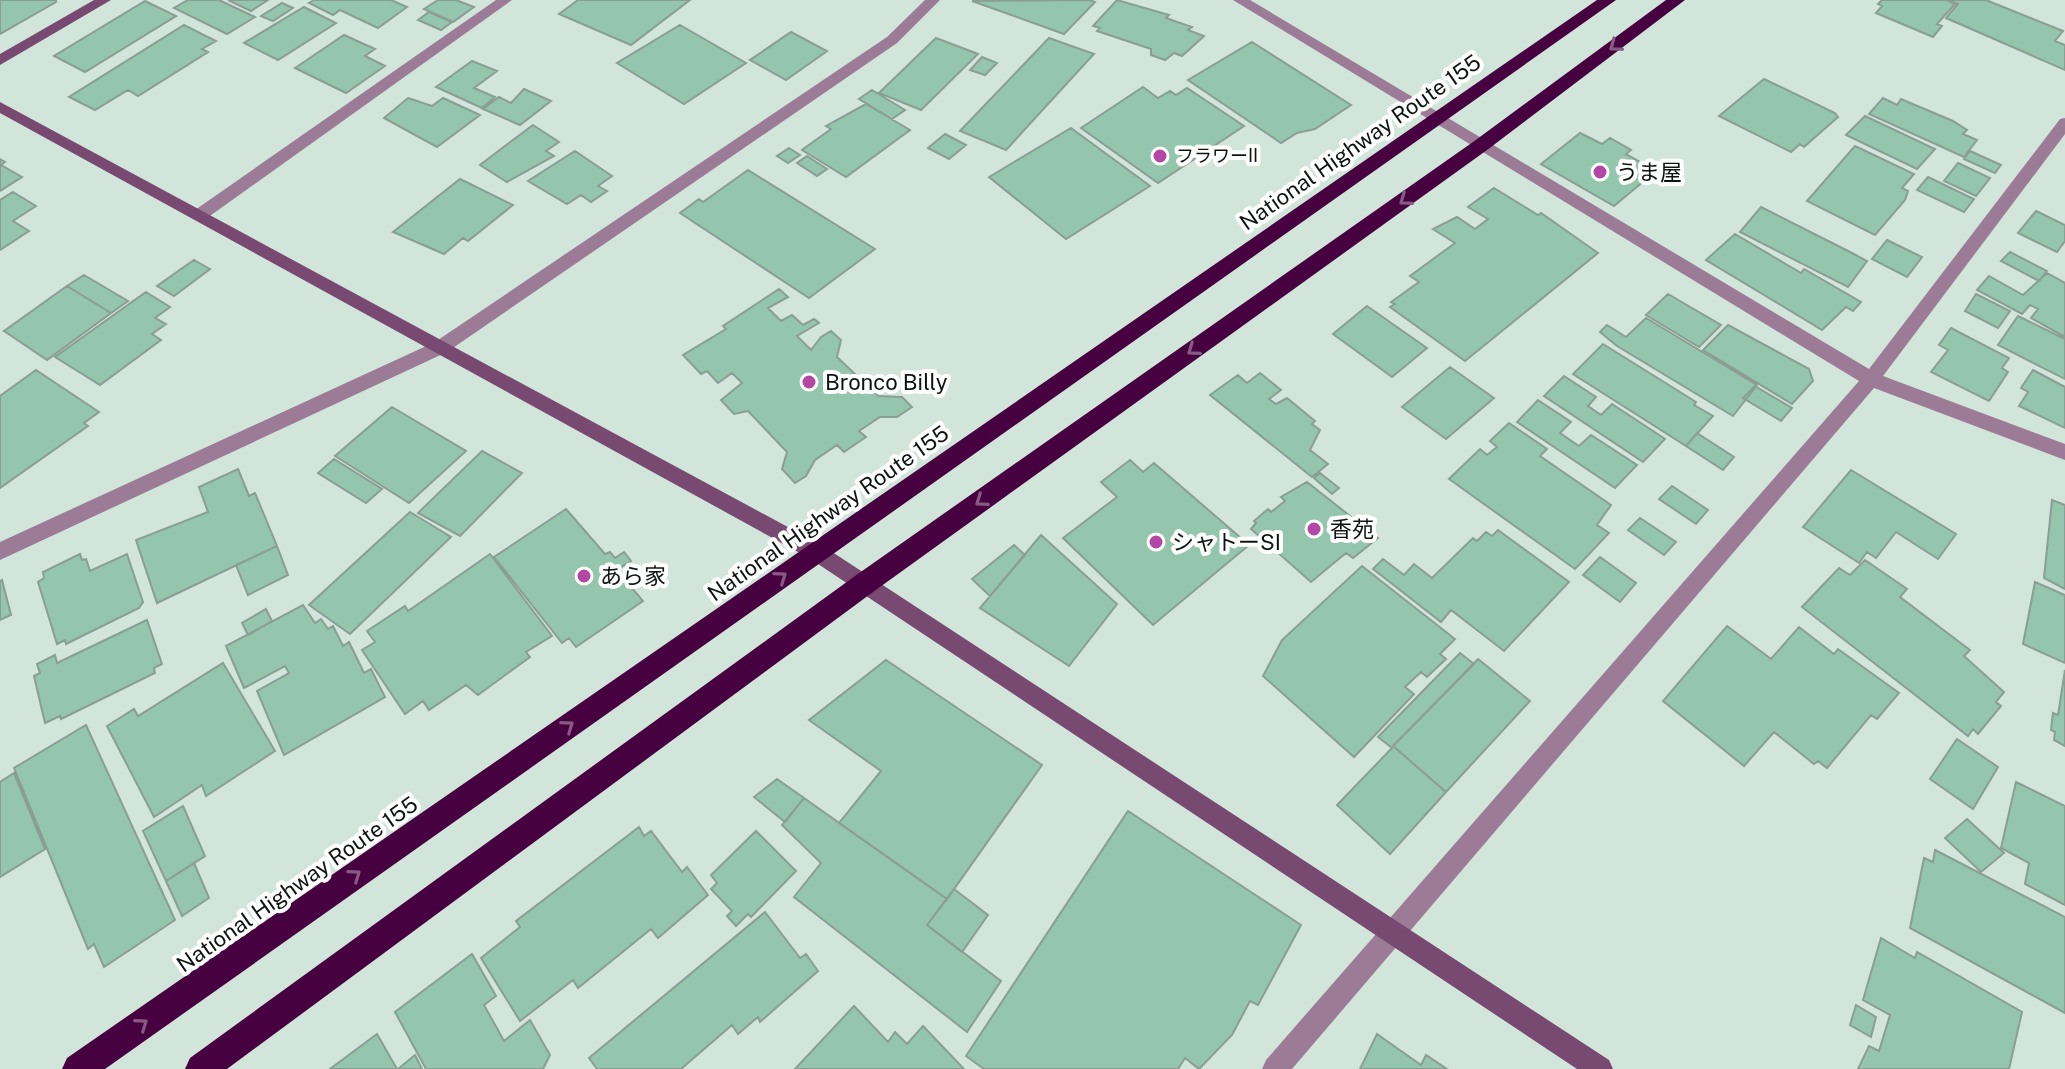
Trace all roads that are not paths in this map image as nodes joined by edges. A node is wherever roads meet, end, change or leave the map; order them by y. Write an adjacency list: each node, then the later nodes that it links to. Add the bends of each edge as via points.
1 (104, 0): 7 (street)
2 (505, 0): 12 (street)
3 (933, 0): 13 (street, via 892,40)
4 (1240, 0): 9 (street)
5 (1608, 0): 9 (highway, National Highway Route 155)
6 (1677, 0): 11 (highway, one-way to 11)
7 (0, 60)
8 (0, 107): 12 (street)
9 (1437, 121): 11 (street); 17 (highway, National Highway Route 155)
10 (2065, 123): 14 (street)
11 (1480, 146): 14 (street); 18 (highway, one-way to 18)
12 (201, 214): 13 (street)
13 (441, 347): 16 (street); 17 (street)
14 (1871, 379): 15 (street); 19 (street)
15 (2065, 452)
16 (0, 551)
17 (816, 552): 18 (street); 20 (highway, National Highway Route 155, one-way to 17)
18 (864, 584): 19 (street); 21 (highway)
19 (1390, 933): 22 (street); 23 (street)
20 (78, 1069)
21 (201, 1069)
22 (1275, 1069)
23 (1600, 1069)

